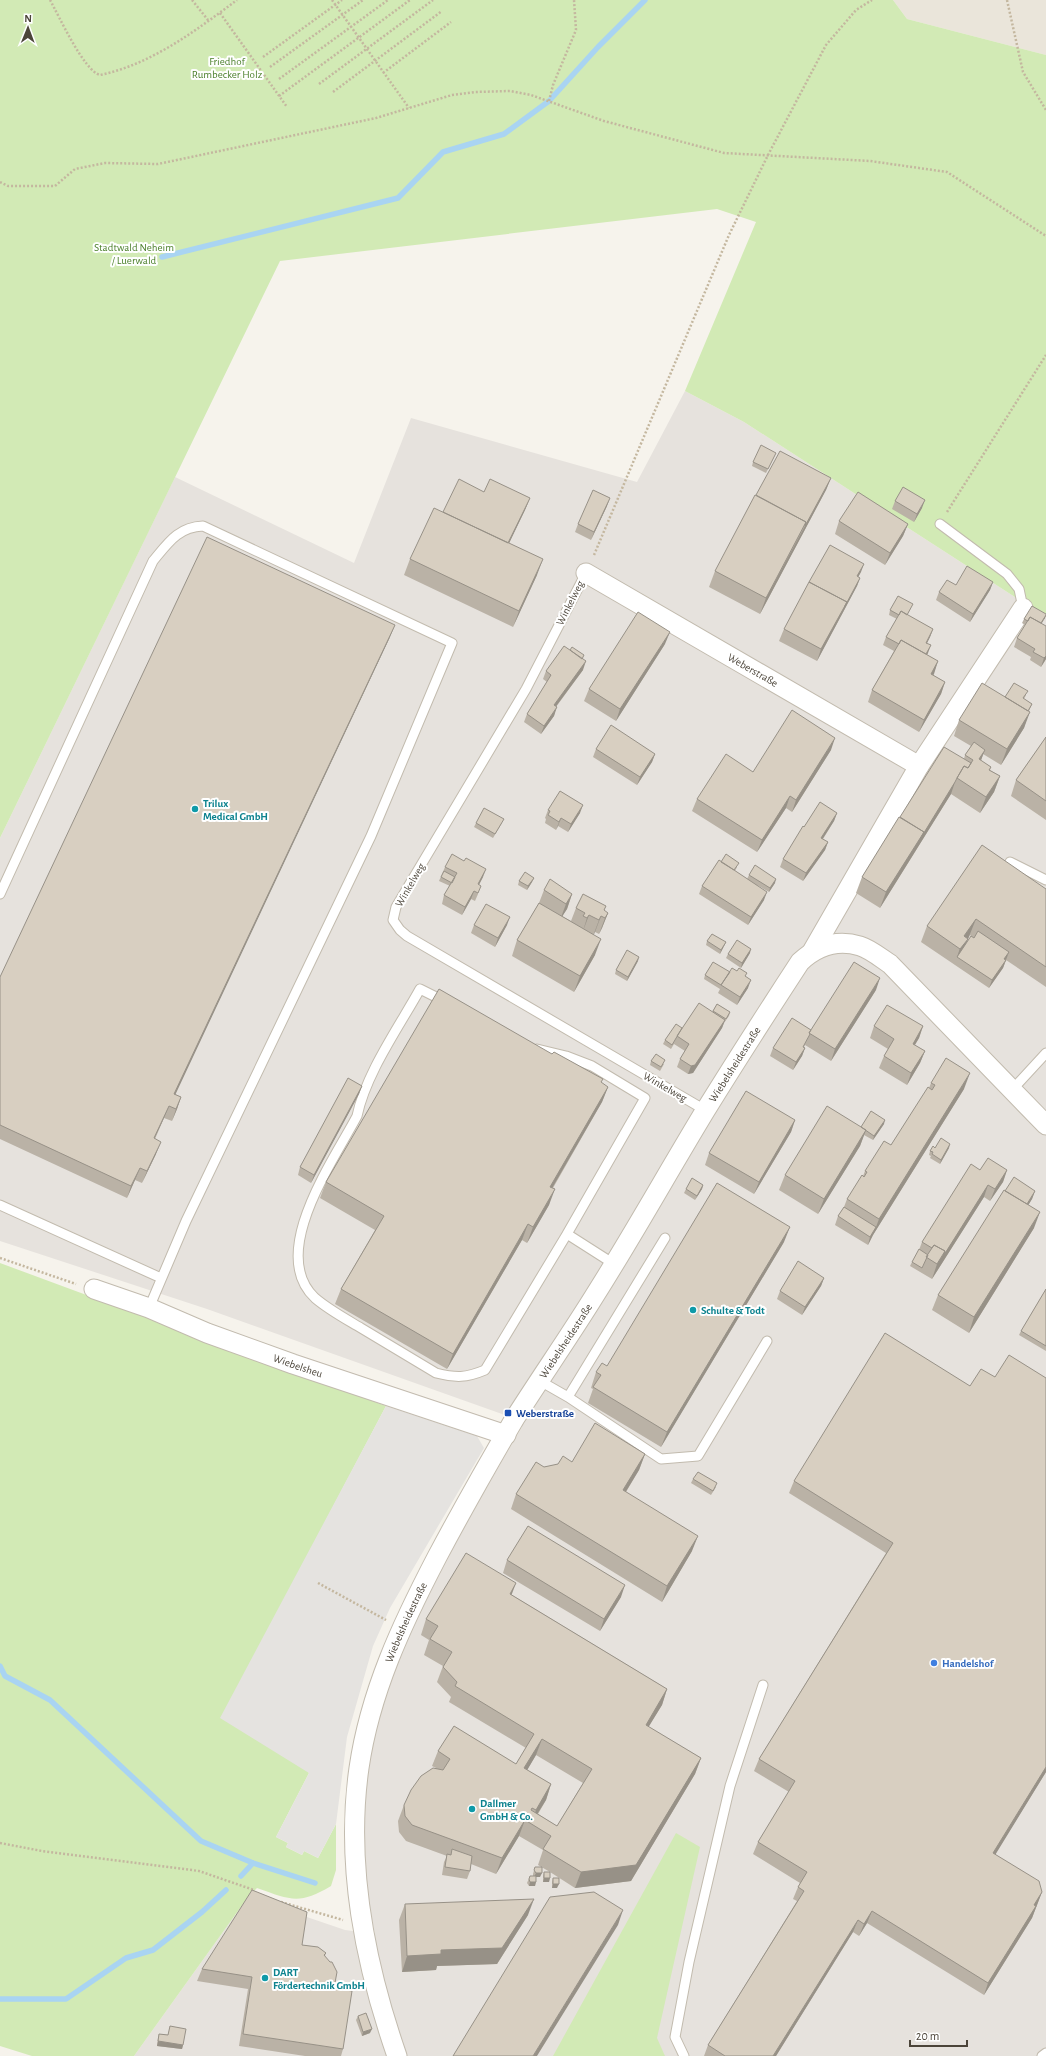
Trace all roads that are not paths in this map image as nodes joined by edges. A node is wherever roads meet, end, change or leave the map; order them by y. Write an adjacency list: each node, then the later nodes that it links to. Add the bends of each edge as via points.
1 (940, 524): 3 (lane, via 1007,574 1019,589)
2 (586, 572): 4 (street, Weberstraße); 13 (lane, Winkelweg, via 526,689 396,908 393,920 406,936)
3 (1023, 608): 4 (street)
4 (919, 766): 8 (street)
5 (1010, 862): 6 (lane)
6 (1046, 880)
7 (0, 894): 19 (lane, via 153,560 174,535 191,526 203,526 452,643 371,836 186,1220)
8 (813, 950): 12 (street, Wiebelsheidestraße, via 834,944 861,946 890,964); 13 (street, Wiebelsheidestraße, via 800,962)
9 (454, 1006): 16 (lane, via 420,989 369,1081 357,1116 305,1215 299,1237 299,1260 303,1280 315,1297 332,1311 436,1373 470,1376 485,1370)
10 (528, 1045): 16 (lane, via 592,1066 645,1098)
11 (1046, 1053): 12 (lane)
12 (1012, 1090): 14 (street, Wiebelsheidestraße)
13 (705, 1110): 18 (street, Wiebelsheidestraße)
14 (1046, 1125)
15 (0, 1205): 19 (lane)
16 (567, 1234): 18 (lane)
17 (665, 1238): 24 (lane)
18 (614, 1264): 23 (street, Wiebelsheidestraße)
19 (161, 1278): 21 (lane)
20 (94, 1290): 21 (street, Wiebelsheu)
21 (150, 1308): 25 (street, Wiebelsheu, via 214,1336)
22 (767, 1341): 24 (lane, via 698,1456 661,1459)
23 (540, 1381): 24 (lane); 25 (street, Wiebelsheidestraße)
24 (568, 1397)
25 (506, 1435): 28 (street, Wiebelsheidestraße, via 456,1521 401,1628 379,1684 359,1769 355,1843 362,1922 380,2007)
26 (763, 1685): 29 (lane, via 730,1786 689,1962 675,2037)
27 (1046, 2053): 30 (lane)
28 (397, 2056)
29 (684, 2056)
30 (1042, 2056)

